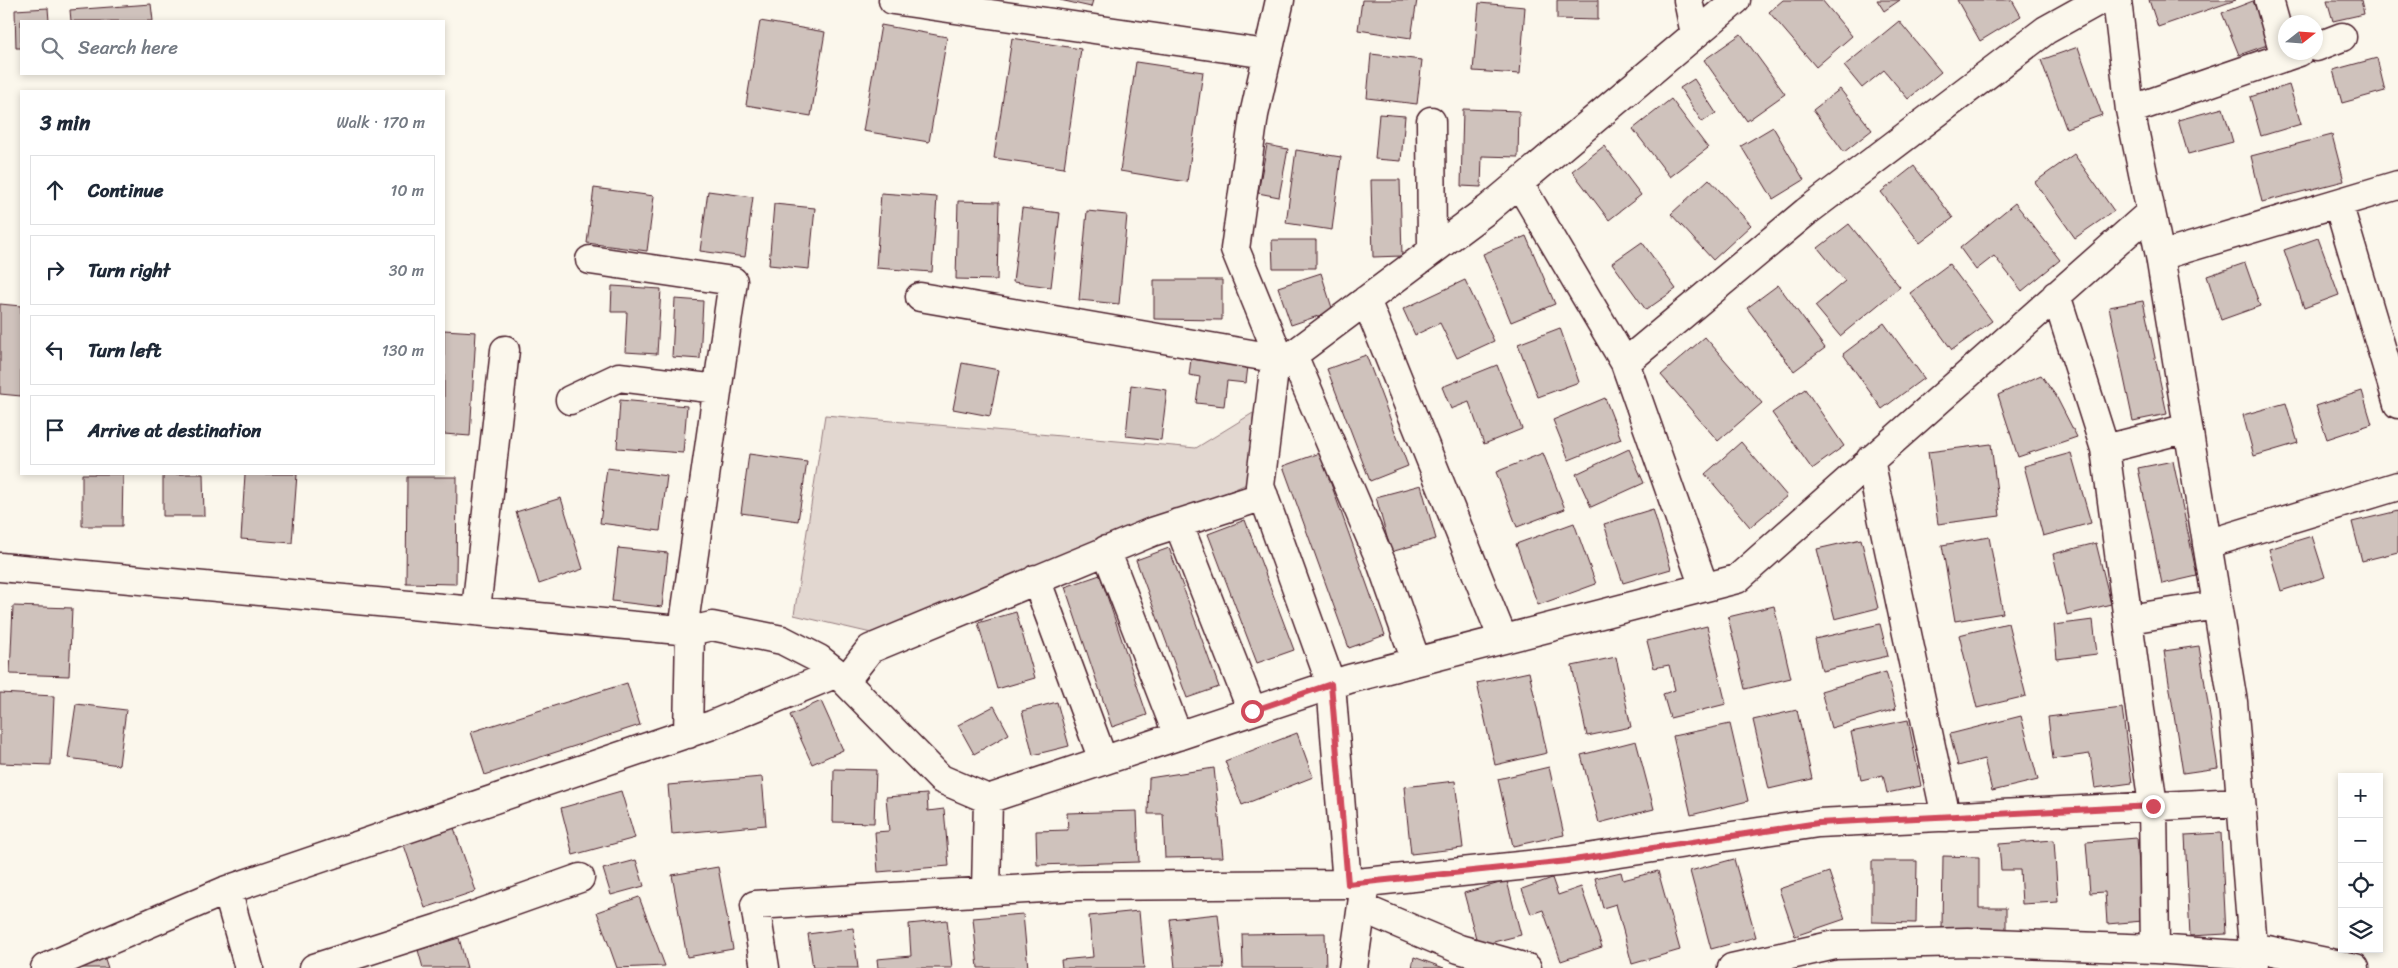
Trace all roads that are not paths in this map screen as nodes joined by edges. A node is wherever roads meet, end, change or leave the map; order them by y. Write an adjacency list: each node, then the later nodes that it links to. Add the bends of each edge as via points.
1 (893, 0): 12 (street)
2 (1280, 0): 12 (street)
3 (1688, 0): 9 (street)
4 (1736, 0): 9 (street)
5 (2100, 0): 28 (street, via 2046,30 1806,212)
6 (2117, 0): 14 (street)
7 (2269, 0): 8 (street)
8 (2278, 22)
9 (1695, 34): 16 (street)
10 (2342, 37): 11 (street)
11 (2323, 44)
12 (1267, 54): 27 (street, via 1254,114 1235,249)
13 (2278, 60): 14 (street)
14 (2130, 110): 19 (street)
15 (1431, 121): 20 (street)
16 (1519, 183): 20 (street); 28 (street)
17 (2398, 185): 18 (street)
18 (2338, 203): 21 (street); 31 (street)
19 (2151, 212): 21 (street); 23 (street)
20 (1432, 250): 25 (street)
21 (2160, 256): 32 (street)
22 (590, 260): 29 (street, via 733,281)
23 (2056, 296): 33 (street); 34 (street)
24 (920, 297): 27 (street)
25 (1366, 300): 27 (street); 47 (street)
26 (505, 350): 44 (street)
27 (1286, 357): 36 (street, via 1274,370 1260,486); 48 (street, via 1381,562)
28 (1625, 363): 42 (street)
29 (717, 390): 30 (street, via 619,377); 46 (street)
30 (570, 400)
31 (2398, 404)
32 (2188, 428): 33 (street); 38 (street)
33 (2105, 449): 45 (street)
34 (1870, 460): 42 (street, via 1737,579); 58 (street)
35 (2398, 486): 38 (street)
36 (1264, 496): 37 (street); 50 (street)
37 (1178, 523): 39 (street); 51 (street)
38 (2207, 544): 43 (street)
39 (1106, 550): 41 (street); 53 (street)
40 (0, 567): 44 (street)
41 (1036, 580): 49 (street, via 870,649); 54 (street)
42 (1704, 587): 47 (street)
43 (2217, 605): 45 (street); 56 (street, via 2233,702)
44 (476, 610): 46 (street)
45 (2130, 619): 57 (street)
46 (687, 630): 49 (street, via 712,626 782,640 819,659); 52 (street)
47 (1503, 639): 48 (street)
48 (1416, 661): 50 (street)
49 (841, 677): 52 (street); 55 (street, via 941,779)
50 (1331, 684): 51 (street); 62 (street)
51 (1252, 711): 53 (street)
52 (688, 734): 60 (street)
53 (1178, 736): 54 (street)
54 (1103, 760): 55 (street)
55 (988, 799): 61 (street)
56 (2241, 802): 57 (street); 64 (street)
57 (2153, 806): 58 (street); 63 (street)
58 (1946, 817): 62 (street, via 1818,823)
59 (580, 878): 67 (street)
60 (227, 890): 65 (street); 66 (street)
61 (986, 891): 62 (street, via 1078,886); 68 (street, via 755,905)
62 (1358, 891): 69 (street); 70 (street, via 1459,949)
63 (2155, 949): 64 (street); 71 (street, via 1968,942 1835,944)
64 (2253, 957): 72 (street)
65 (45, 968)
66 (249, 968)
67 (314, 968)
68 (766, 968)
69 (1353, 968)
70 (1527, 968)
71 (1732, 968)
72 (2355, 968)

